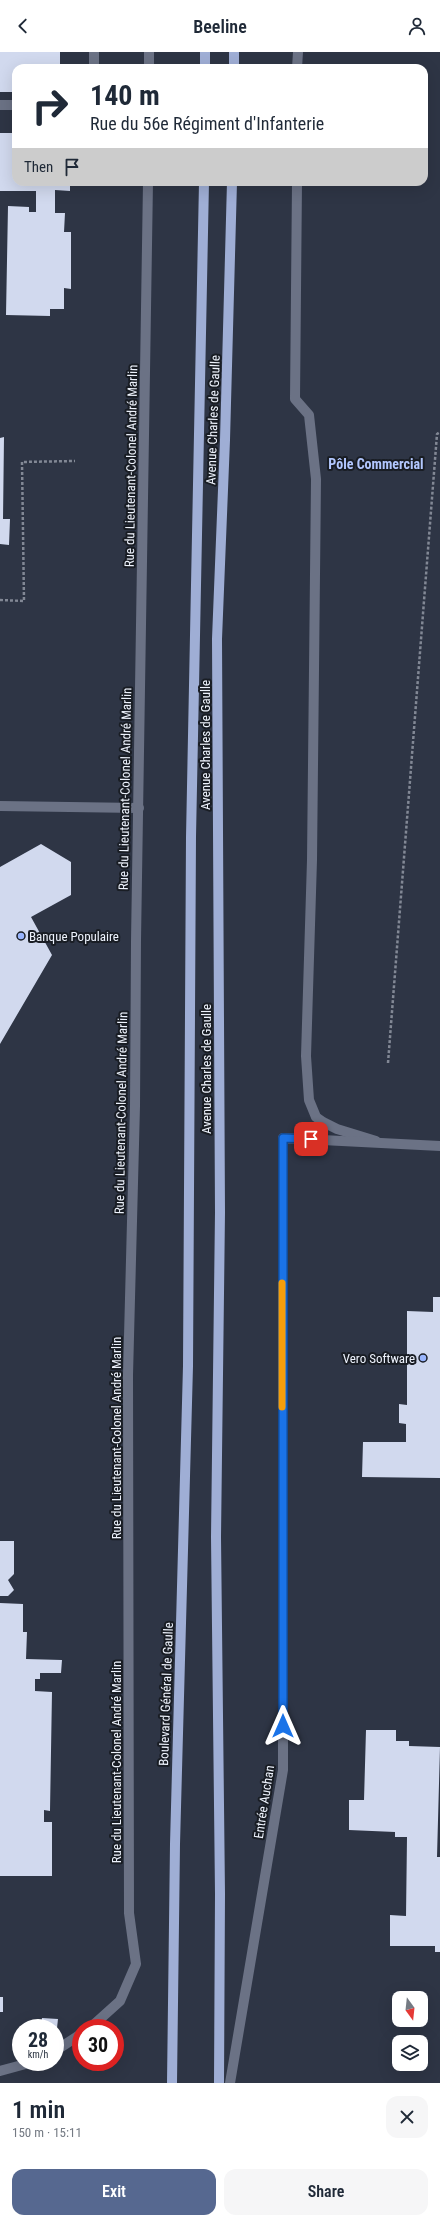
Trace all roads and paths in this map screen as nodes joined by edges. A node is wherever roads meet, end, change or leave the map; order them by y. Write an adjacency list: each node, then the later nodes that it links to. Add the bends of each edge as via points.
1 (94, 52): 6 (street)
2 (150, 52): 7 (street)
3 (205, 52): 8 (main road)
4 (234, 52): 9 (main road)
5 (298, 52): 10 (street)
6 (94, 64)
7 (149, 64)
8 (205, 64)
9 (234, 64)
10 (297, 64)
11 (0, 105): 12 (street)
12 (12, 105)
13 (148, 186): 21 (street, Rue du Lieutenant-Colonel André Marlin)
14 (204, 186): 25 (main road, Avenue Charles de Gaulle, via 191,836)
15 (232, 186): 30 (main road, Avenue Charles de Gaulle, via 226,440 217,639 219,1307 216,1537 220,1894)
16 (297, 186): 23 (street, via 295,399 309,415 316,479 312,860 306,1056 309,1100 316,1117 323,1122)
17 (440, 432): 22 (path, via 437,434)
18 (75, 462): 19 (path, via 22,462 24,601)
19 (0, 600)
20 (0, 806): 21 (street)
21 (138, 808): 26 (street, Rue du Lieutenant-Colonel André Marlin, via 135,1106 128,1375 129,1913 136,1964 120,2001)
22 (388, 1063)
23 (381, 1143): 24 (street); 31 (street, Entrée Auchan, via 283,1138 283,1770)
24 (440, 1146)
25 (188, 1305): 29 (main road, Boulevard Général de Gaulle)
26 (100, 2019)
27 (12, 2068): 28 (street)
28 (0, 2071)
29 (172, 2083)
30 (219, 2083)
31 (230, 2083)

